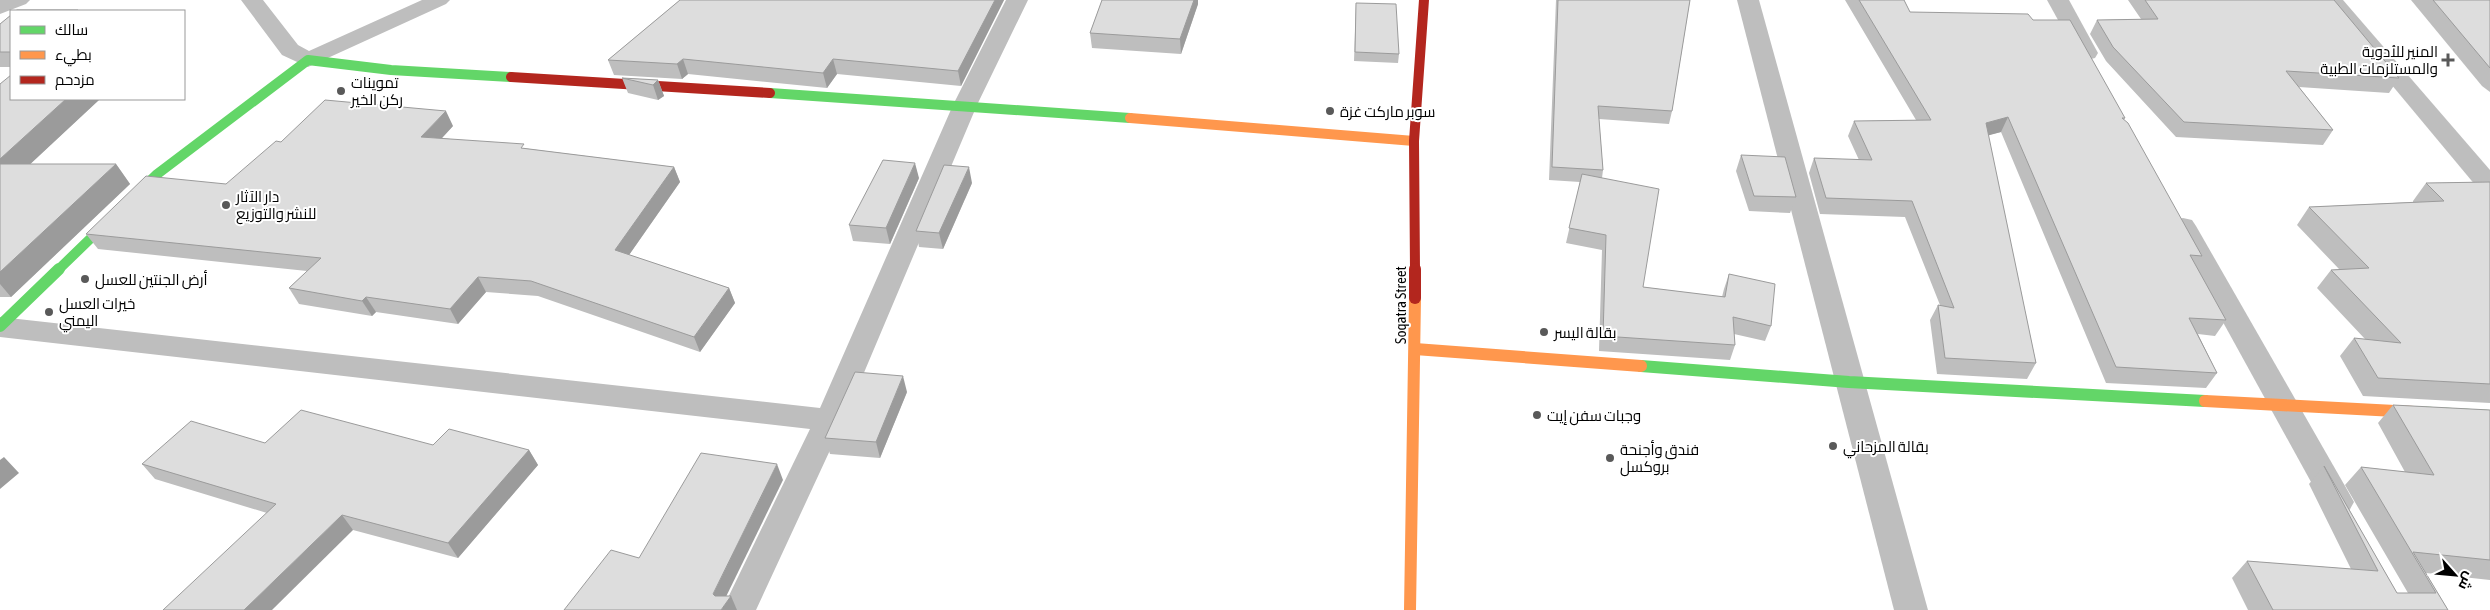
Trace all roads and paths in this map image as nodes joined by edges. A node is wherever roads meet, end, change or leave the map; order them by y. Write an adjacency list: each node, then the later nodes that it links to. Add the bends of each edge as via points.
1 (19, 0): 9 (street)
2 (252, 0): 10 (street, via 290,50)
3 (439, 0): 10 (street)
4 (1017, 0): 12 (street)
5 (1424, 0): 13 (street, Soqatra Street)
6 (1748, 0): 18 (street)
7 (2058, 0): 11 (street)
8 (2332, 0): 14 (street)
9 (0, 8)
10 (308, 60): 12 (street, via 391,70); 16 (street, via 156,175)
11 (2101, 78)
12 (965, 104): 13 (street); 21 (street)
13 (1414, 141): 17 (street, Soqatra Street)
14 (2490, 186)
15 (2172, 207): 19 (street)
16 (0, 326): 21 (street)
17 (1415, 349): 18 (street); 24 (street, Soqatra Street)
18 (1849, 382): 19 (street); 25 (street)
19 (2282, 406): 20 (street); 22 (street)
20 (2490, 416)
21 (829, 420): 23 (street)
22 (2351, 525)
23 (739, 610)
24 (1410, 610)
25 (1911, 610)

